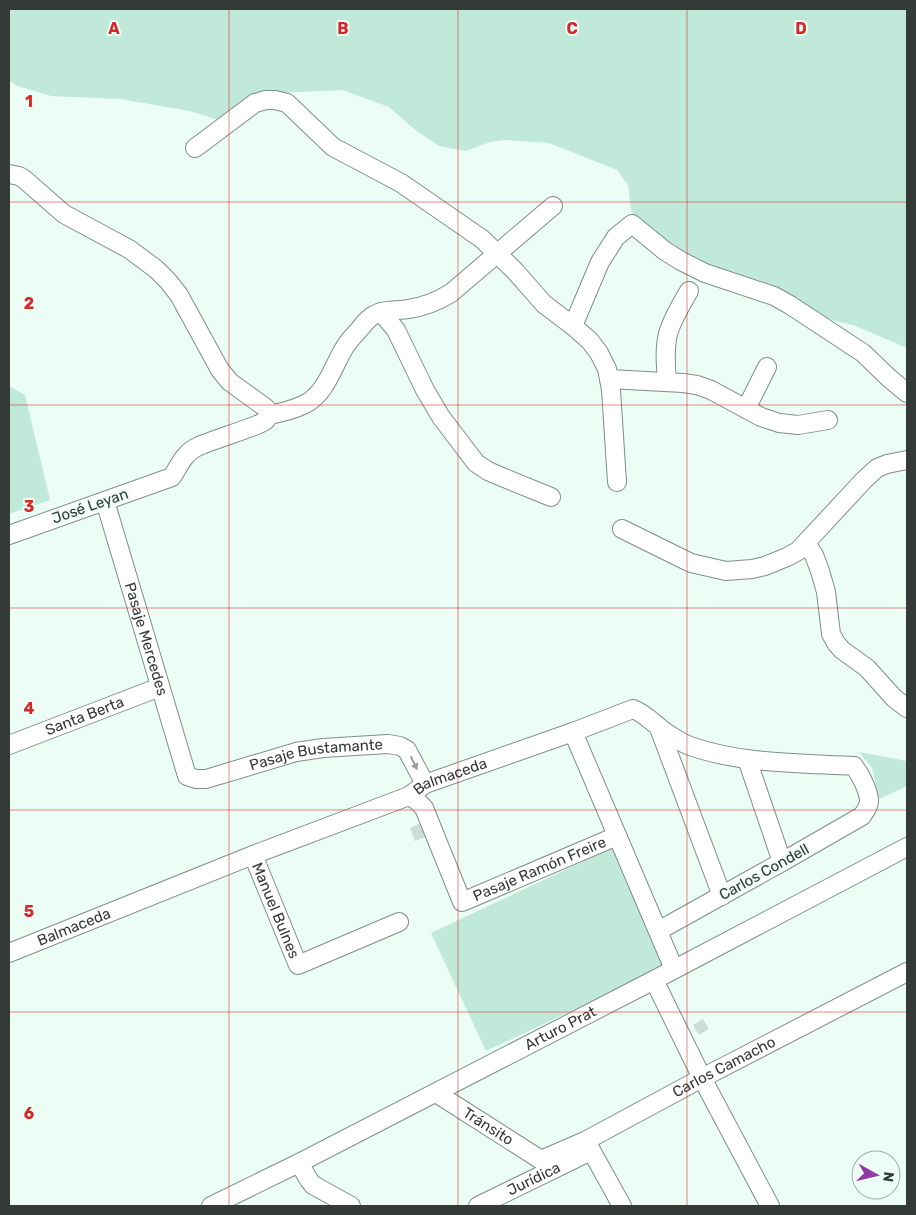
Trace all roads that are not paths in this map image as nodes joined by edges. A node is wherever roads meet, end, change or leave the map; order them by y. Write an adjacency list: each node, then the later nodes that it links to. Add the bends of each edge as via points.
1 (195, 148): 4 (street, via 255,104 266,100 287,103 333,147 401,183)
2 (9, 174): 13 (street, via 24,179 64,214 129,249 156,269 179,294 220,370 230,382 266,408)
3 (553, 206): 4 (street)
4 (497, 253): 6 (street, via 441,299 415,308); 7 (street, via 544,304)
5 (689, 291): 10 (street, via 668,335)
6 (381, 312): 13 (street, via 374,314 351,338 313,398 283,413); 17 (street, via 396,330 441,417 476,463)
7 (573, 326): 9 (street, via 599,353); 11 (street, via 600,262 616,237 632,224 681,261 790,305 863,353)
8 (766, 367): 12 (street)
9 (609, 379): 10 (street); 16 (street)
10 (667, 382): 12 (street, via 704,387)
11 (907, 393)
12 (746, 409): 14 (street, via 779,423 798,425)
13 (268, 416): 18 (street, José Leyan, via 262,423 195,448 184,456 172,477)
14 (828, 420)
15 (907, 460): 21 (street, via 877,468)
16 (617, 482)
17 (551, 498)
18 (105, 501): 20 (street, José Leyan); 22 (street, Pasaje Mercedes)
19 (622, 529): 21 (street, via 692,563 726,571 752,569 776,562)
20 (9, 535)
21 (806, 543): 23 (street, via 820,571 831,634 836,643 868,668)
22 (160, 687): 26 (street, Santa Berta); 28 (street, Pasaje Mercedes)
23 (907, 708)
24 (659, 728): 25 (street, Balmaceda, via 643,713 633,709); 27 (street, Balmaceda, via 689,746); 36 (street)
25 (573, 732): 29 (street, Balmaceda); 32 (street)
26 (9, 745)
27 (747, 759): 31 (street, Balmaceda, via 854,766 869,800); 35 (street)
28 (187, 776): 29 (street, Pasaje Bustamante, one-way to 29, via 206,779 310,750 388,744 407,750)
29 (425, 784): 30 (street, Balmaceda)
30 (409, 796): 32 (street, Pasaje Ramón Freire, via 424,808 462,902); 34 (street, Balmaceda)
31 (867, 809): 35 (street, Carlos Condell, via 862,816)
32 (617, 836): 38 (street)
33 (907, 846): 40 (street, Arturo Prat)
34 (253, 855): 37 (street, Manuel Bulnes, via 298,965); 39 (street, Balmaceda)
35 (782, 862): 36 (street, Carlos Condell)
36 (722, 896): 38 (street, Carlos Condell)
37 (399, 922)
38 (658, 931): 40 (street)
39 (9, 954)
40 (674, 969): 42 (street, Arturo Prat)
41 (907, 972): 43 (street, Carlos Camacho)
42 (654, 980): 43 (street); 44 (street, Arturo Prat)
43 (702, 1078): 45 (street, Carlos Camacho); 53 (street)
44 (436, 1093): 46 (street, Tránsito); 47 (street, Arturo Prat)
45 (588, 1146): 46 (street, Carlos Camacho); 51 (street, Jurídica); 52 (street)
46 (541, 1160)
47 (299, 1163): 48 (street, Arturo Prat); 50 (street, via 311,1183)
48 (230, 1202): 49 (street, Arturo Prat)
49 (211, 1206)
50 (351, 1206)
51 (478, 1206)
52 (621, 1206)
53 (770, 1206)

